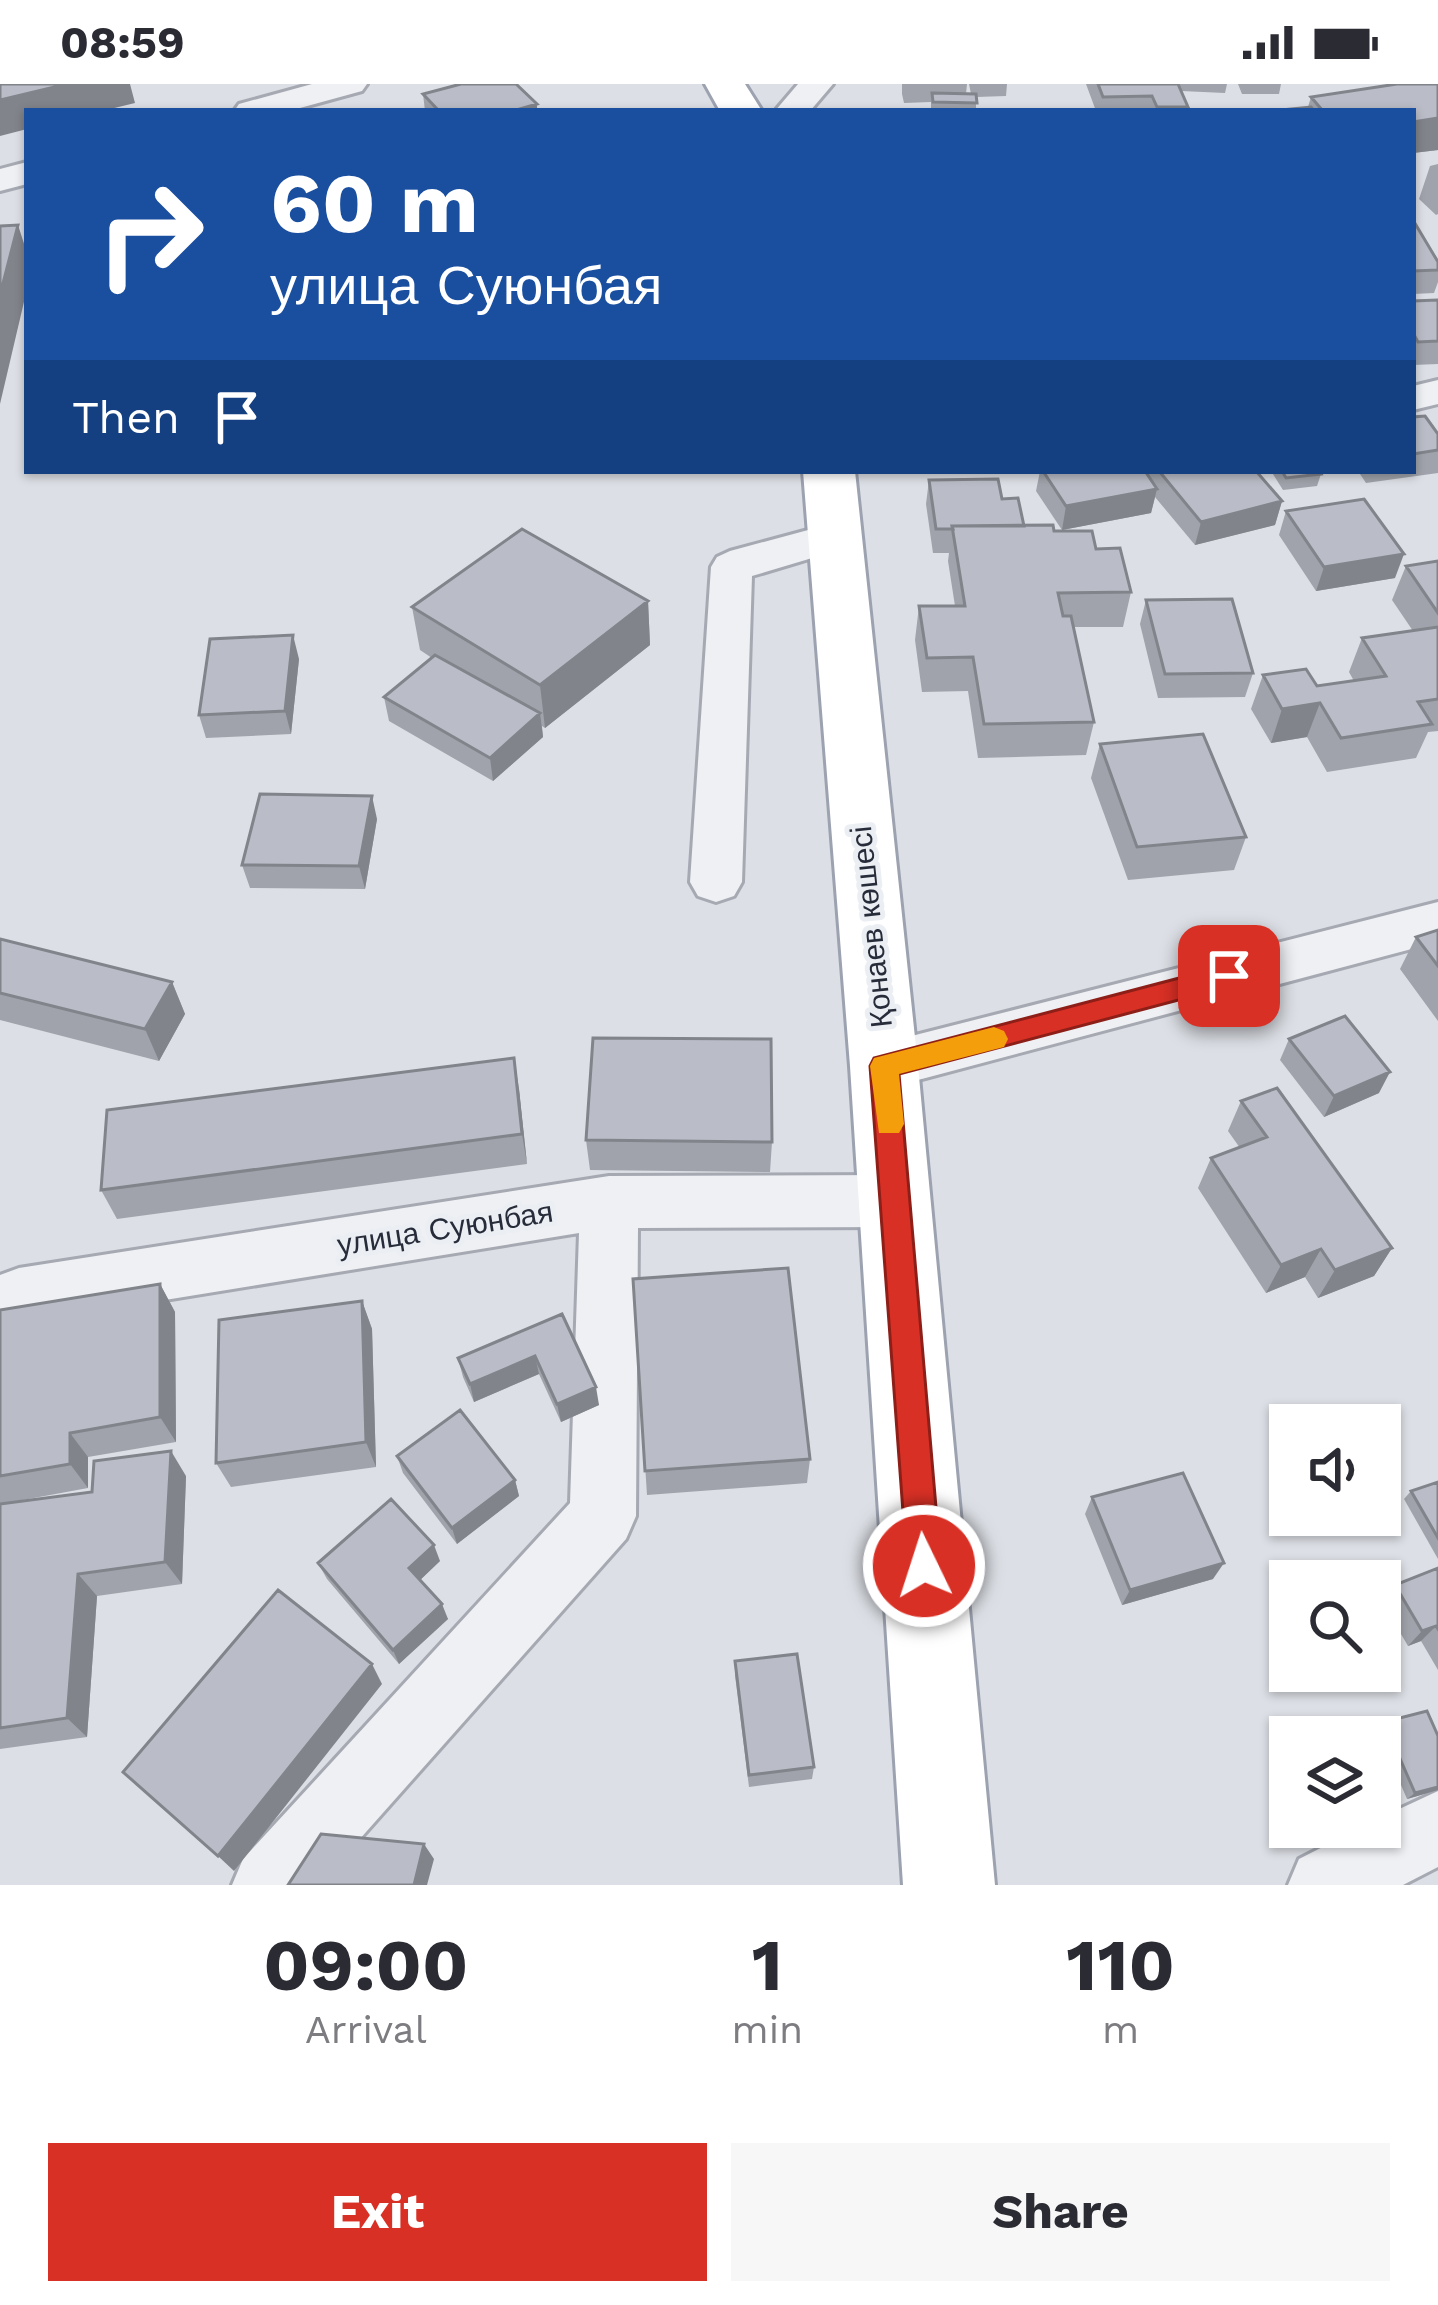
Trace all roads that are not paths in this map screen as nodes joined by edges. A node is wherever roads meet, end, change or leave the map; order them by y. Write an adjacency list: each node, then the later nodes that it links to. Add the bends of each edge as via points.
1 (350, 84): 3 (street)
2 (816, 84): 4 (street)
3 (262, 108)
4 (795, 108)
5 (833, 488): 6 (street, via 730,576); 8 (main road, Қонаев көшесі)
6 (716, 882)
7 (1438, 922): 8 (street)
8 (884, 1066): 9 (main road, Қонаев көшесі)
9 (895, 1201): 10 (street, улица Суюнбая); 14 (main road, Қонаев көшесі)
10 (610, 1202): 11 (street, улица Суюнбая); 13 (street, via 603,1516)
11 (0, 1304)
12 (1438, 1828): 15 (street)
13 (269, 1885)
14 (949, 1885)
15 (1325, 1885)

